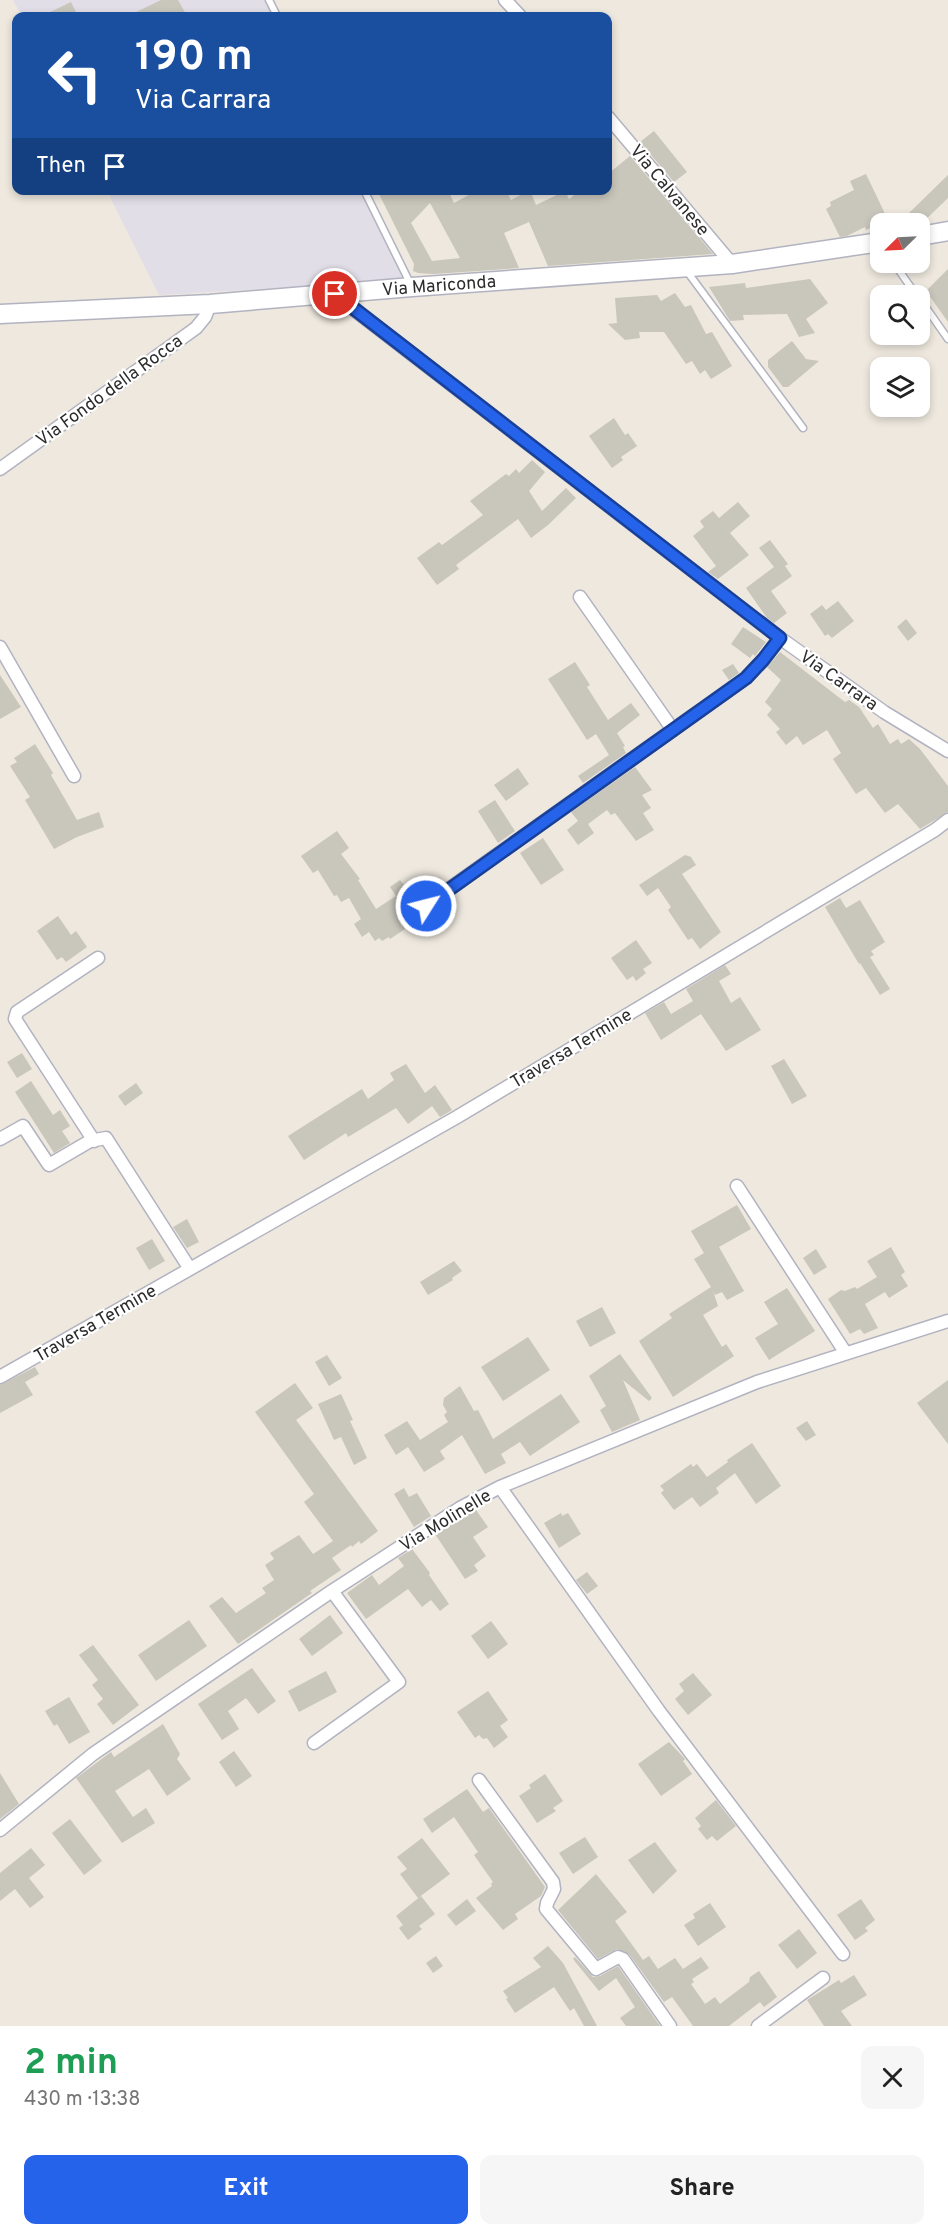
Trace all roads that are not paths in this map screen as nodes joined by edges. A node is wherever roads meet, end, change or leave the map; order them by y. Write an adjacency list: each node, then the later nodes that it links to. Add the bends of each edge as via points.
1 (505, 0): 2 (street)
2 (516, 12)
3 (612, 122): 8 (street, Via Calvanese)
4 (366, 195): 10 (lane)
5 (948, 231): 6 (street)
6 (930, 234)
7 (870, 244): 8 (street, Via Mariconda)
8 (732, 264): 9 (street, Via Mariconda)
9 (684, 267): 10 (street, Via Mariconda); 16 (lane)
10 (412, 286): 11 (street, Via Mariconda)
11 (335, 294): 12 (street, Via Mariconda); 19 (street, Via Carrara)
12 (210, 304): 13 (street, Via Mariconda); 17 (street, Via Fondo della Rocca, via 196,328)
13 (0, 314)
14 (930, 314): 15 (lane)
15 (948, 339)
16 (803, 428)
17 (0, 469)
18 (580, 597): 21 (street)
19 (780, 638): 21 (street, via 746,678); 22 (street, Via Carrara, via 884,712)
20 (0, 647): 23 (street)
21 (673, 730): 25 (street)
22 (948, 751)
23 (74, 776)
24 (948, 820): 30 (street, Traversa Termine, via 458,1117)
25 (426, 906)
26 (98, 958): 28 (street, via 17,1012 15,1019)
27 (0, 1139): 28 (street, via 23,1126 49,1165)
28 (94, 1141): 30 (street, via 106,1138)
29 (737, 1185): 32 (street)
30 (190, 1269): 33 (street, Traversa Termine)
31 (948, 1321): 32 (street, Via Molinelle)
32 (845, 1352): 34 (street, Via Molinelle, via 757,1382)
33 (0, 1377)
34 (500, 1487): 35 (street, Via Molinelle, via 460,1508); 39 (street, via 659,1711)
35 (332, 1591): 36 (street, via 399,1682); 38 (street, Via Molinelle, via 93,1754)
36 (314, 1743)
37 (479, 1780): 41 (street, via 553,1882 546,1909 596,1968 618,1957 623,1959)
38 (0, 1830)
39 (843, 1954)
40 (823, 1978): 42 (street)
41 (670, 2026)
42 (758, 2026)

